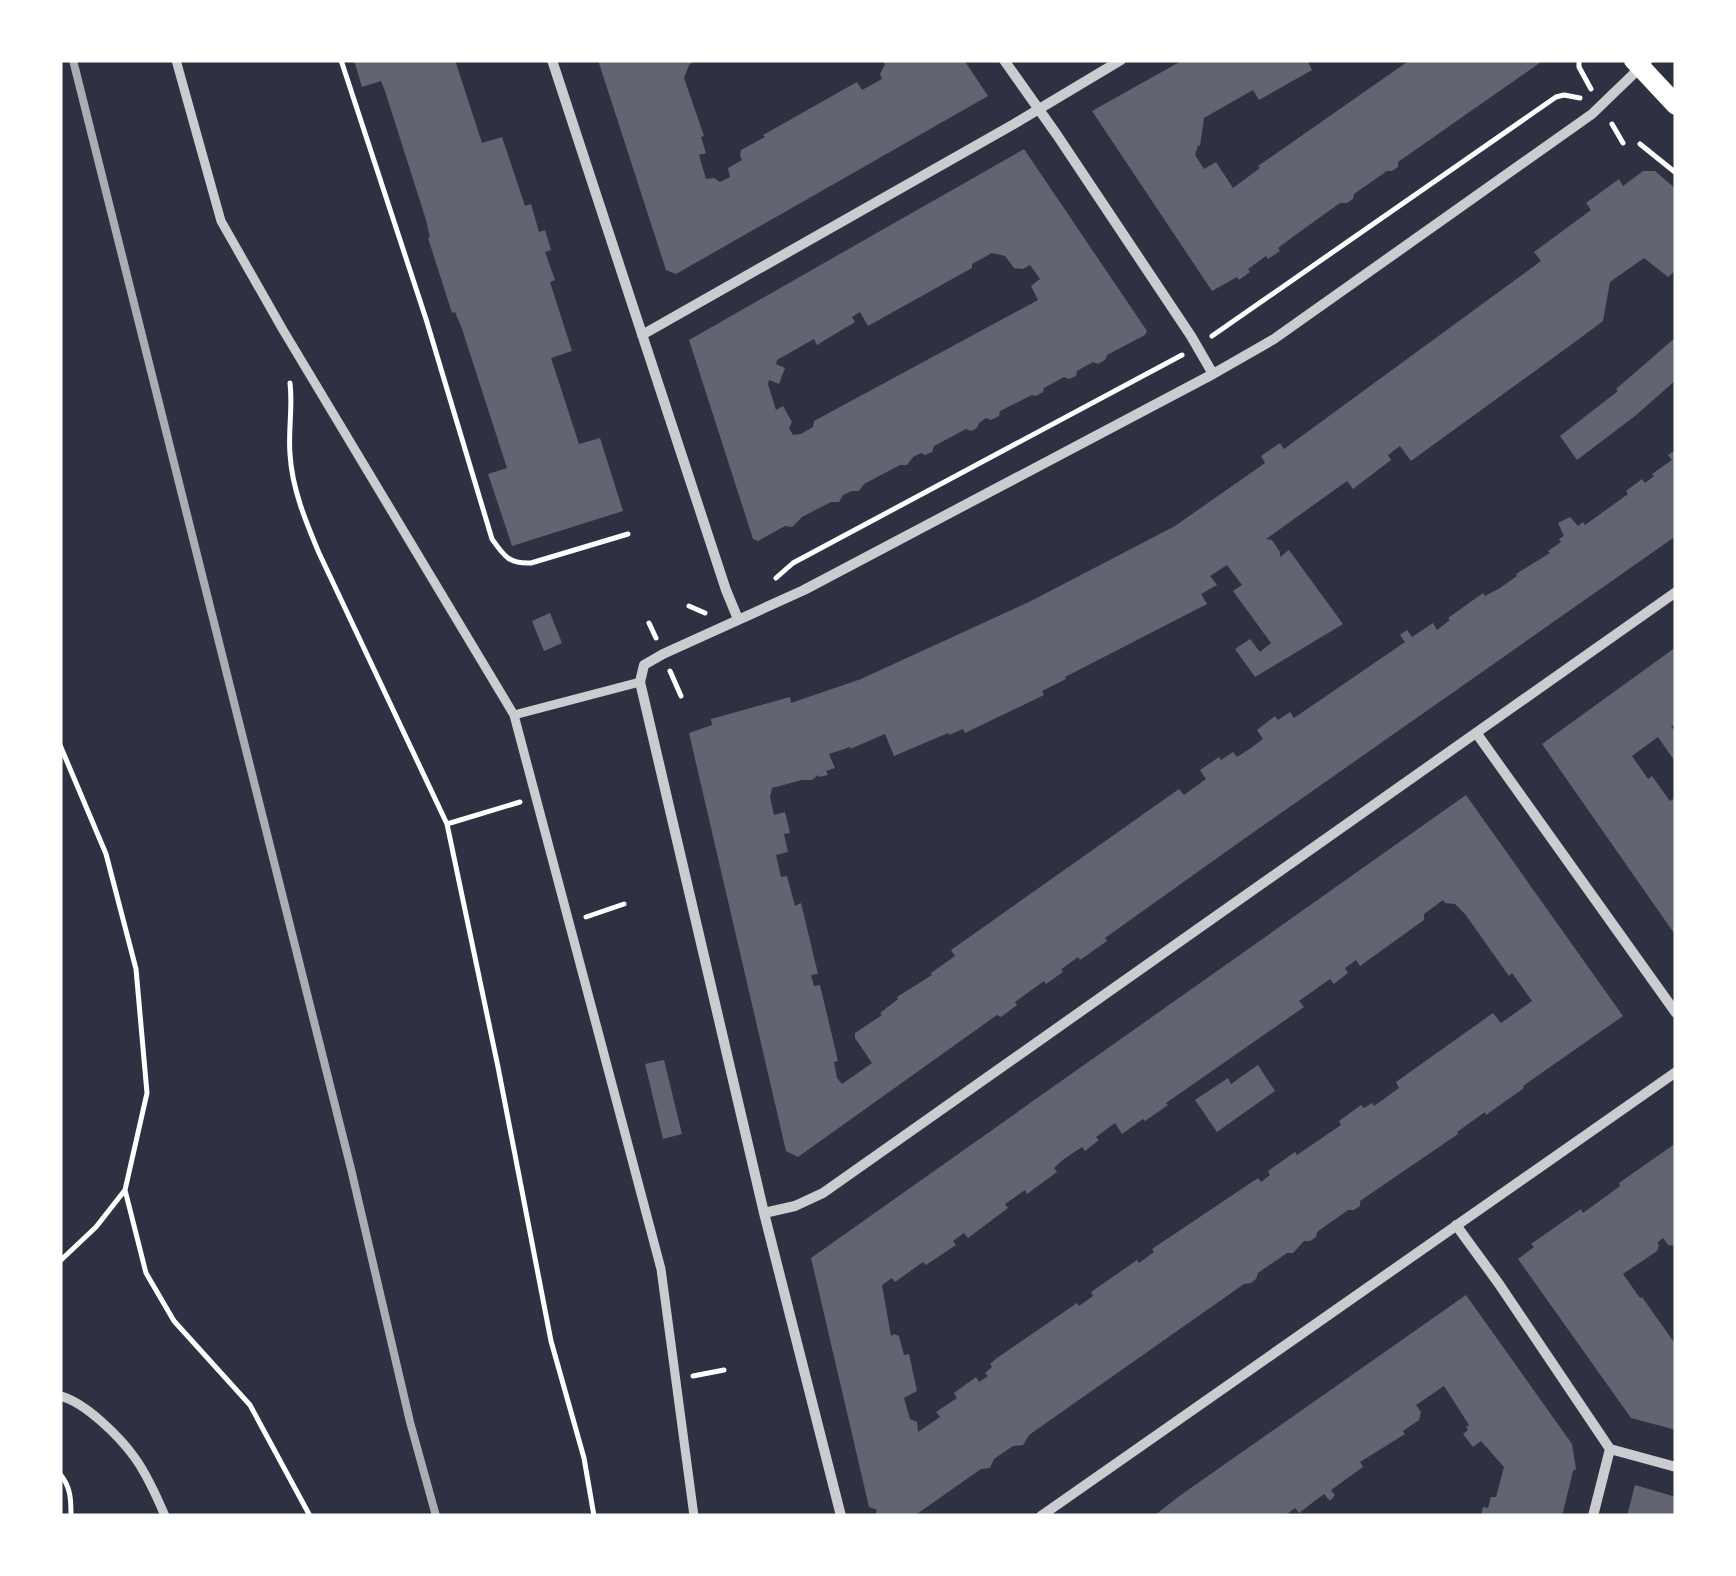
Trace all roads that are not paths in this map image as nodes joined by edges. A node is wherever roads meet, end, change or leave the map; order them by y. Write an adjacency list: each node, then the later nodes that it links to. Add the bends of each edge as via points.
1 (176, 60): 13 (street, via 221,221)
2 (552, 60): 8 (street)
3 (1004, 60): 7 (street)
4 (1121, 60): 7 (street)
5 (1641, 63): 6 (main road); 9 (street, via 1602,107 1274,339)
6 (1676, 105)
7 (1038, 108): 8 (street); 9 (street)
8 (642, 335): 11 (street)
9 (1213, 374): 11 (street)
10 (1676, 592): 14 (street)
11 (738, 619): 12 (street, via 647,662)
12 (640, 682): 13 (street); 17 (street)
13 (514, 715): 23 (street, via 661,1268)
14 (1478, 734): 15 (street); 17 (street, via 823,1194)
15 (1676, 1013)
16 (1676, 1072): 18 (street)
17 (764, 1213): 24 (street)
18 (1456, 1225): 20 (street); 25 (street)
19 (60, 1396): 22 (street, via 102,1422 135,1457)
20 (1610, 1450): 21 (street); 26 (street)
21 (1676, 1468)
22 (165, 1516)
23 (694, 1516)
24 (840, 1516)
25 (1041, 1516)
26 (1593, 1516)

